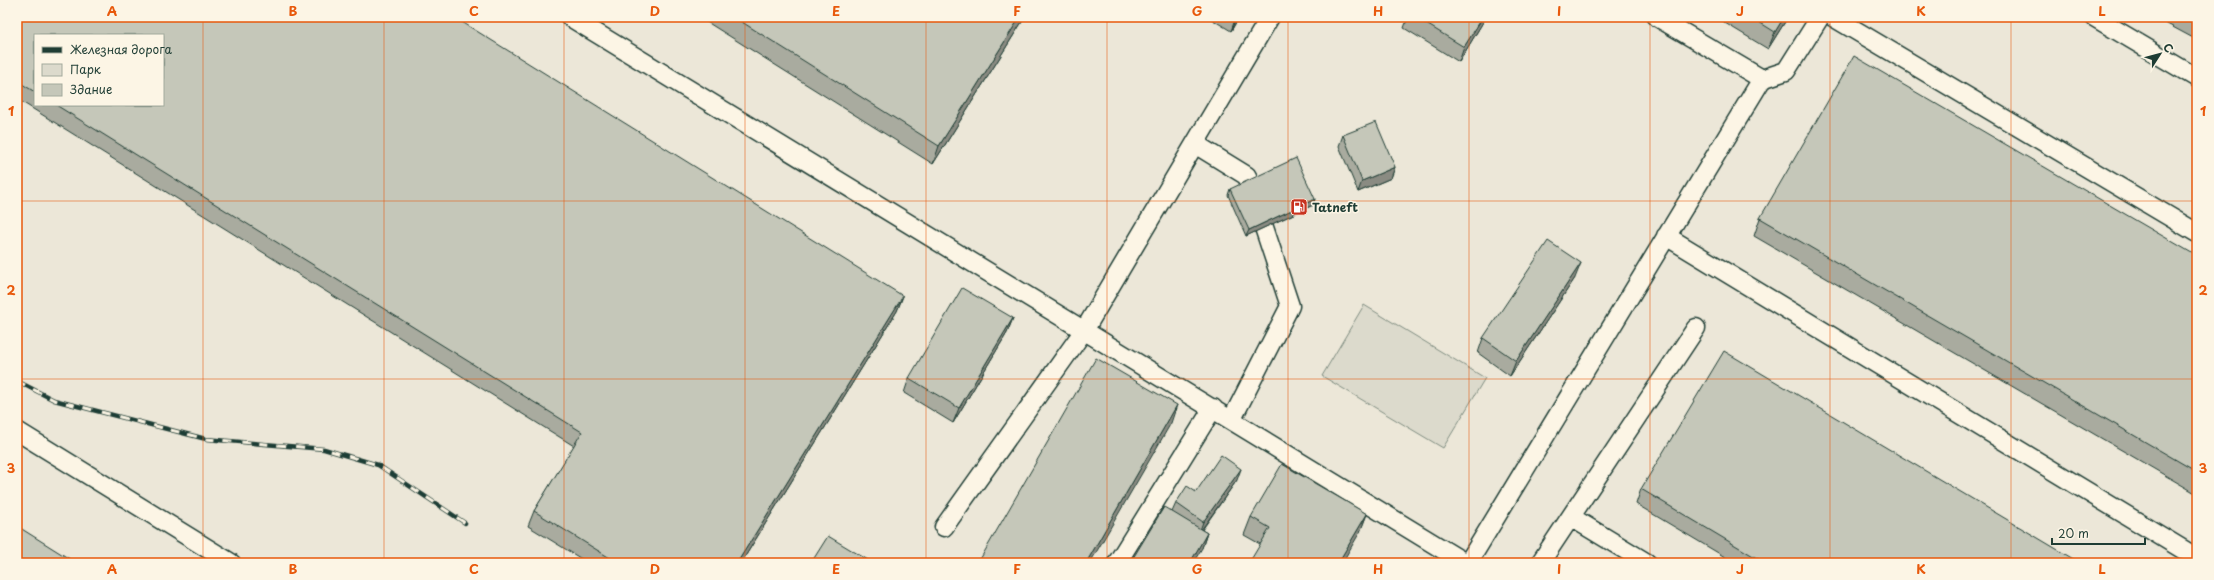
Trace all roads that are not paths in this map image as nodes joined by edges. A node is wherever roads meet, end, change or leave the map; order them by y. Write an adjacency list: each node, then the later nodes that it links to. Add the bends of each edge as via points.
1 (570, 17): 13 (lane)
2 (1270, 17): 9 (lane)
3 (1657, 17): 8 (lane)
4 (1820, 17): 8 (lane, via 1786,70)
5 (1833, 17): 10 (lane)
6 (2094, 17): 7 (lane)
7 (2197, 78)
8 (1762, 79): 11 (lane)
9 (1195, 144): 13 (lane); 15 (lane, via 1247,176 1290,306)
10 (2197, 233)
11 (1666, 236): 19 (lane); 22 (lane)
12 (1696, 328): 17 (lane)
13 (1085, 329): 14 (lane); 18 (lane)
14 (1213, 408): 15 (lane); 21 (lane)
15 (1232, 419): 22 (lane)
16 (17, 431): 20 (lane)
17 (1571, 517): 23 (lane); 24 (lane)
18 (944, 527)
19 (2197, 558)
20 (231, 563)
21 (1117, 563)
22 (1467, 563)
23 (1540, 563)
24 (1647, 563)

